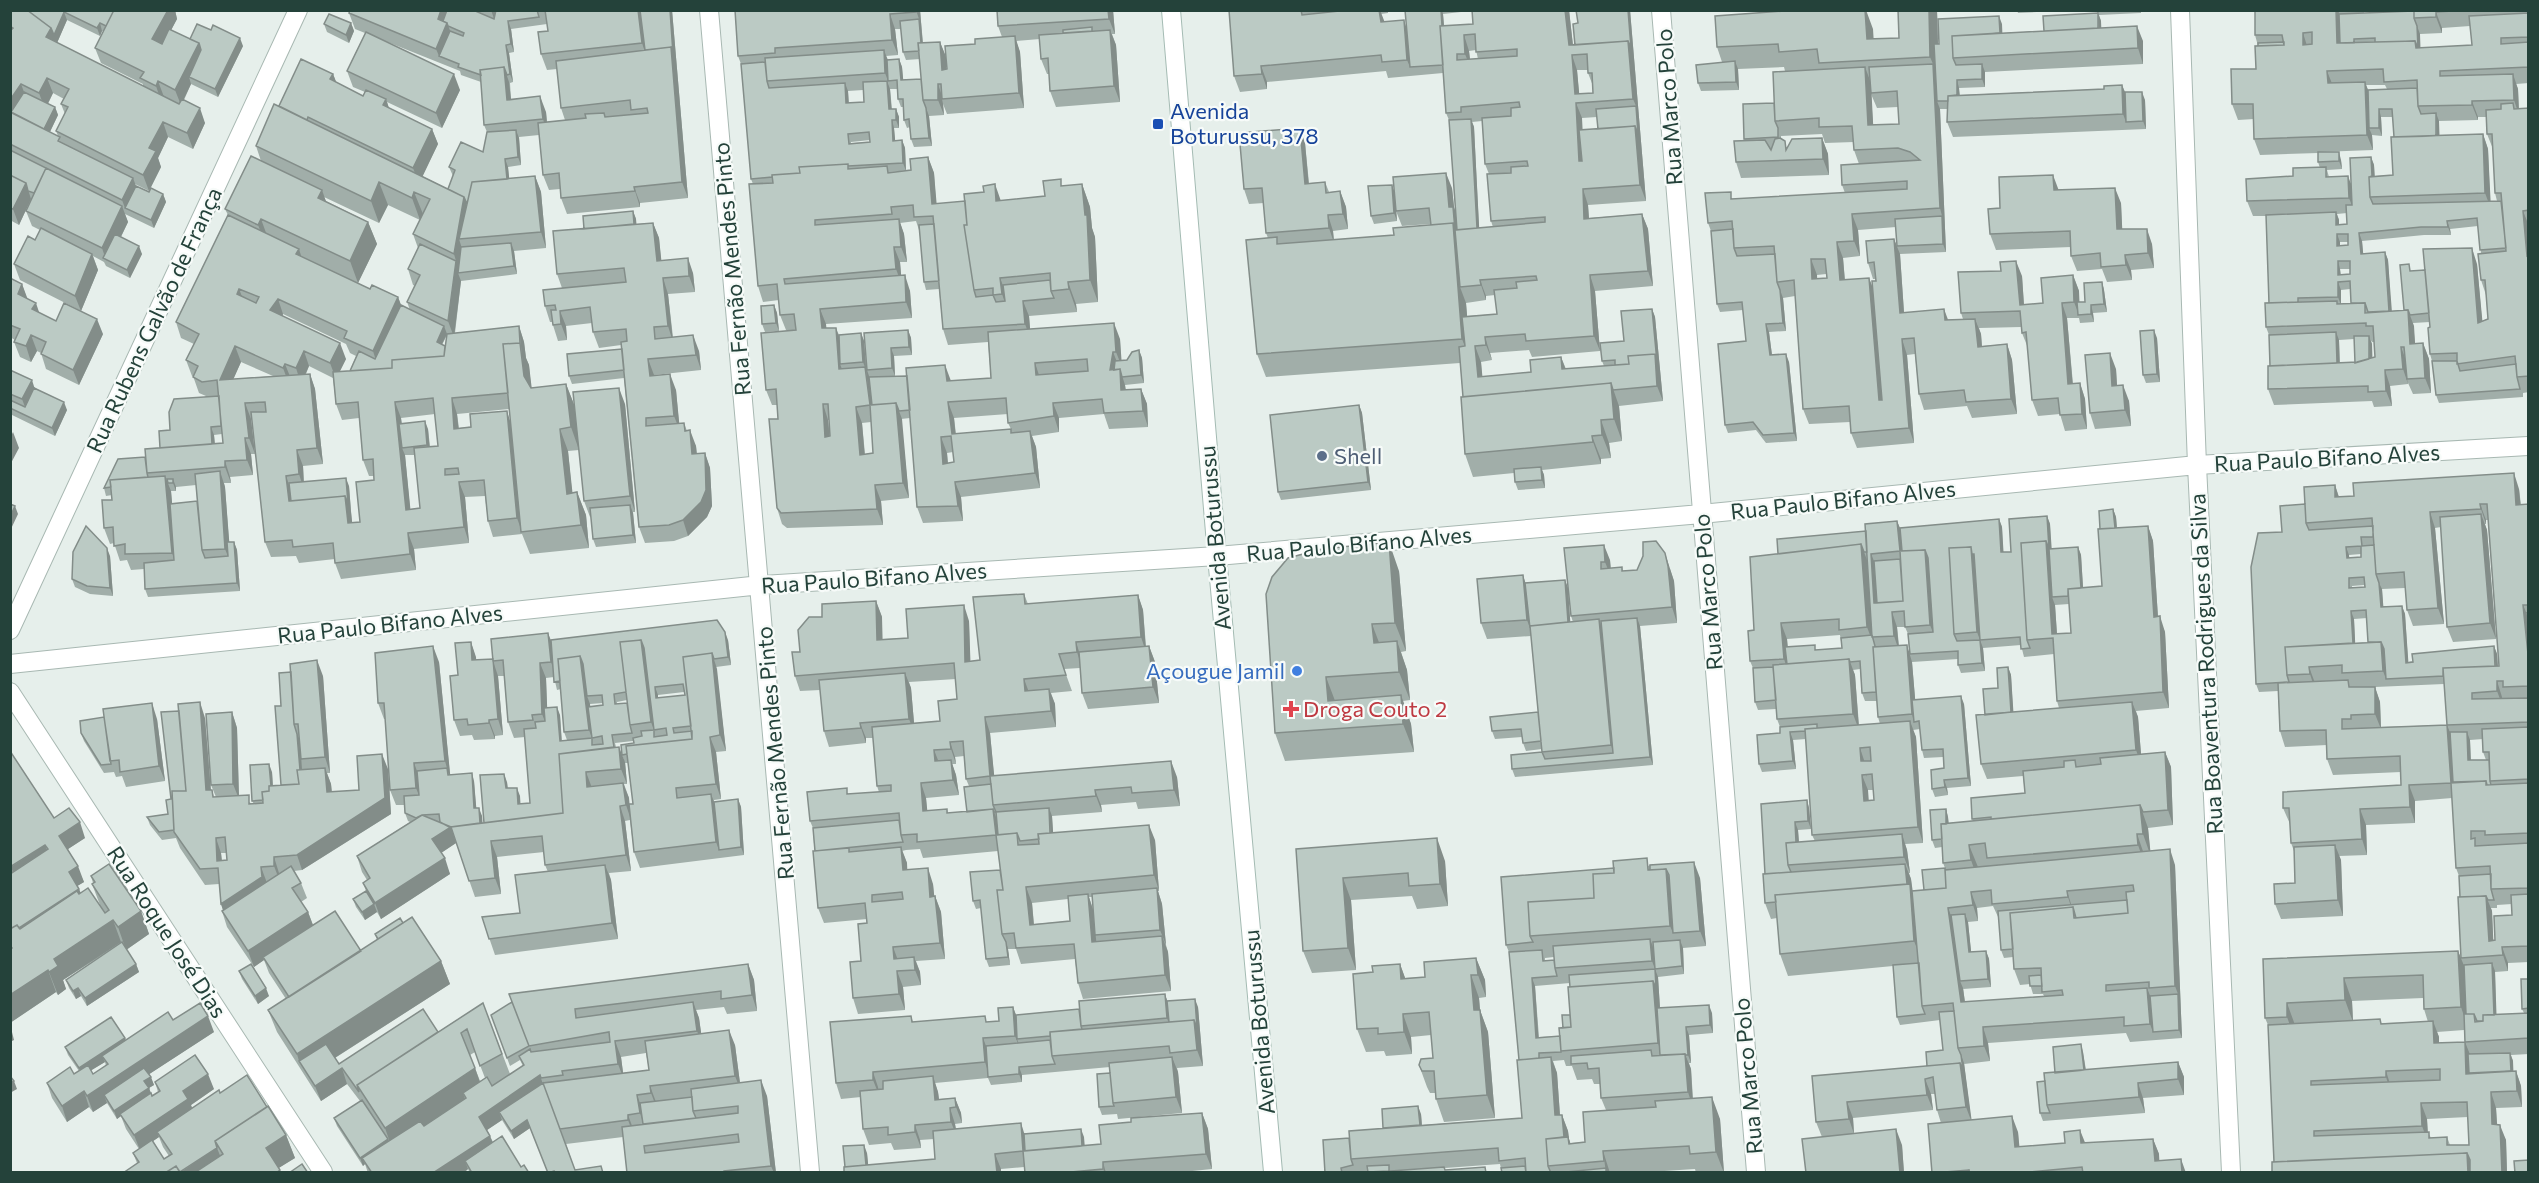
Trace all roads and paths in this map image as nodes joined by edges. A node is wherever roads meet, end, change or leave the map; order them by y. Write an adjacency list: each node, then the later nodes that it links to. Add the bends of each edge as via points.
1 (298, 10): 11 (street, Rua Rubens Galvão de França)
2 (709, 10): 10 (street, Rua Fernão Mendes Pinto)
3 (1171, 10): 9 (street, Avenida Boturussu)
4 (1661, 10): 8 (street, Rua Marco Polo)
5 (2180, 10): 7 (street, Rua Boaventura Rodrigues da Silva)
6 (2529, 446): 7 (street, Rua Paulo Bifano Alves)
7 (2197, 465): 8 (street, Rua Paulo Bifano Alves); 18 (street, Rua Boaventura Rodrigues da Silva)
8 (1701, 514): 9 (street, Rua Paulo Bifano Alves); 17 (street, Rua Marco Polo)
9 (1216, 556): 10 (street, Rua Paulo Bifano Alves); 16 (street, Avenida Boturussu)
10 (760, 585): 12 (street, Rua Paulo Bifano Alves); 15 (street, Rua Fernão Mendes Pinto)
11 (10, 630)
12 (10, 664)
13 (10, 692): 14 (street, Rua Roque José Dias)
14 (323, 1173)
15 (810, 1173)
16 (1273, 1173)
17 (1756, 1173)
18 (2231, 1173)

